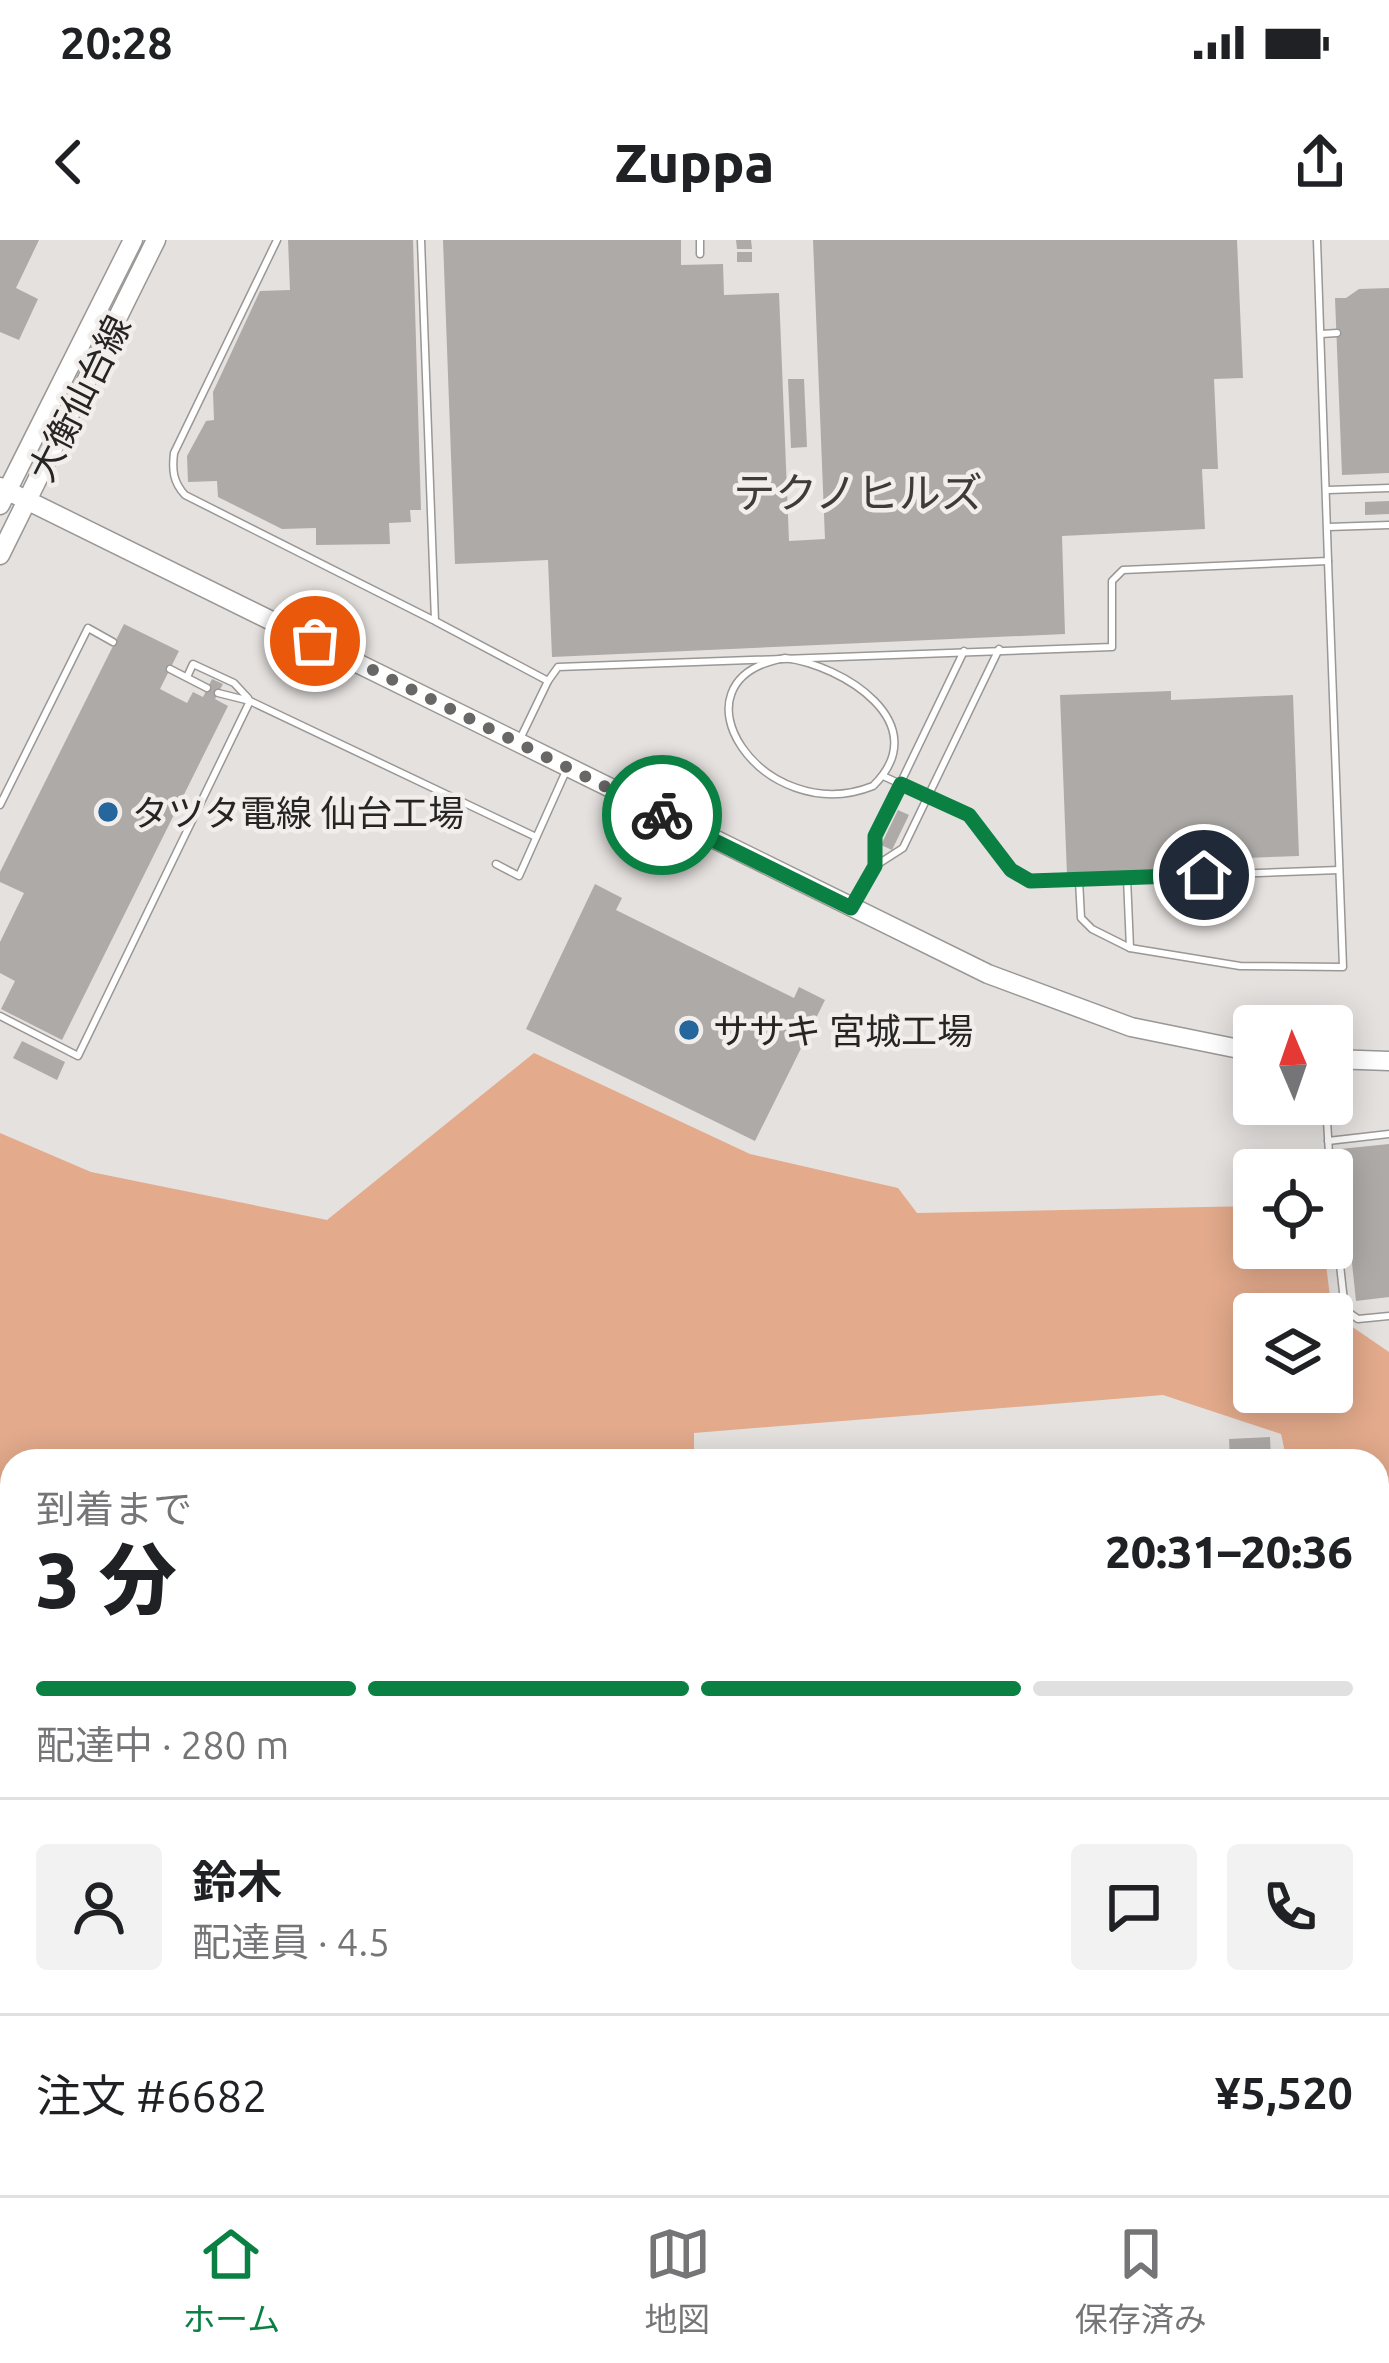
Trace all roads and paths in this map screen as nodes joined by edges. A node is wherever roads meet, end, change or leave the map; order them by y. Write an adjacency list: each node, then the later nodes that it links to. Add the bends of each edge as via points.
1 (133, 240): 12 (street, 大衡仙台線)
2 (157, 240): 13 (street, 大衡仙台線)
3 (277, 240): 18 (lane, via 174,453 177,486)
4 (422, 240): 18 (lane)
5 (700, 240): 7 (lane)
6 (1317, 240): 9 (lane)
7 (700, 254)
8 (1336, 333): 9 (lane)
9 (1321, 334): 11 (lane)
10 (1389, 488): 11 (lane)
11 (1328, 490): 15 (lane)
12 (2, 494): 13 (street)
13 (27, 500): 16 (street, 大衡仙台線); 29 (street)
14 (1389, 525): 15 (lane)
15 (1328, 527): 17 (lane)
16 (0, 555)
17 (1328, 561): 20 (lane, via 1123,570 1112,581 1112,647); 38 (lane)
18 (435, 621): 25 (lane)
19 (113, 642): 34 (lane, via 88,628)
20 (999, 649): 21 (lane); 33 (lane)
21 (964, 651): 22 (lane); 32 (lane)
22 (785, 658): 25 (lane, via 559,667); 31 (lane, via 838,672 883,707 892,742); 31 (lane, via 761,662 731,693 728,714 752,761 801,793 857,792)
23 (170, 669): 24 (lane)
24 (187, 677): 26 (lane); 28 (lane, via 194,664)
25 (548, 681): 29 (lane)
26 (207, 688)
27 (218, 693): 28 (lane)
28 (250, 700): 35 (lane); 43 (lane, via 78,1056)
29 (518, 742): 30 (street)
30 (567, 767): 35 (lane); 41 (street)
31 (883, 776): 32 (lane)
32 (901, 784): 33 (lane); 37 (lane, via 875,836)
33 (928, 797): 37 (lane, via 903,848); 40 (lane, via 969,815 1020,878)
34 (0, 805)
35 (536, 837): 36 (lane, via 519,877)
36 (496, 865)
37 (875, 866): 41 (lane)
38 (1339, 870): 39 (lane); 42 (lane, via 1342,967 1240,966)
39 (1127, 878): 40 (lane); 42 (lane)
40 (1078, 880): 42 (lane, via 1081,918)
41 (851, 908): 44 (street, via 1061,1004)
42 (1130, 949)
43 (0, 1016)
44 (1233, 1048)
45 (1353, 1060): 46 (street)
46 (1389, 1061)
47 (1327, 1125): 49 (lane)
48 (1389, 1134): 49 (lane)
49 (1328, 1141): 50 (lane)
50 (1329, 1149)
51 (1340, 1269): 52 (lane, via 1345,1310 1358,1319)
52 (1389, 1316)

